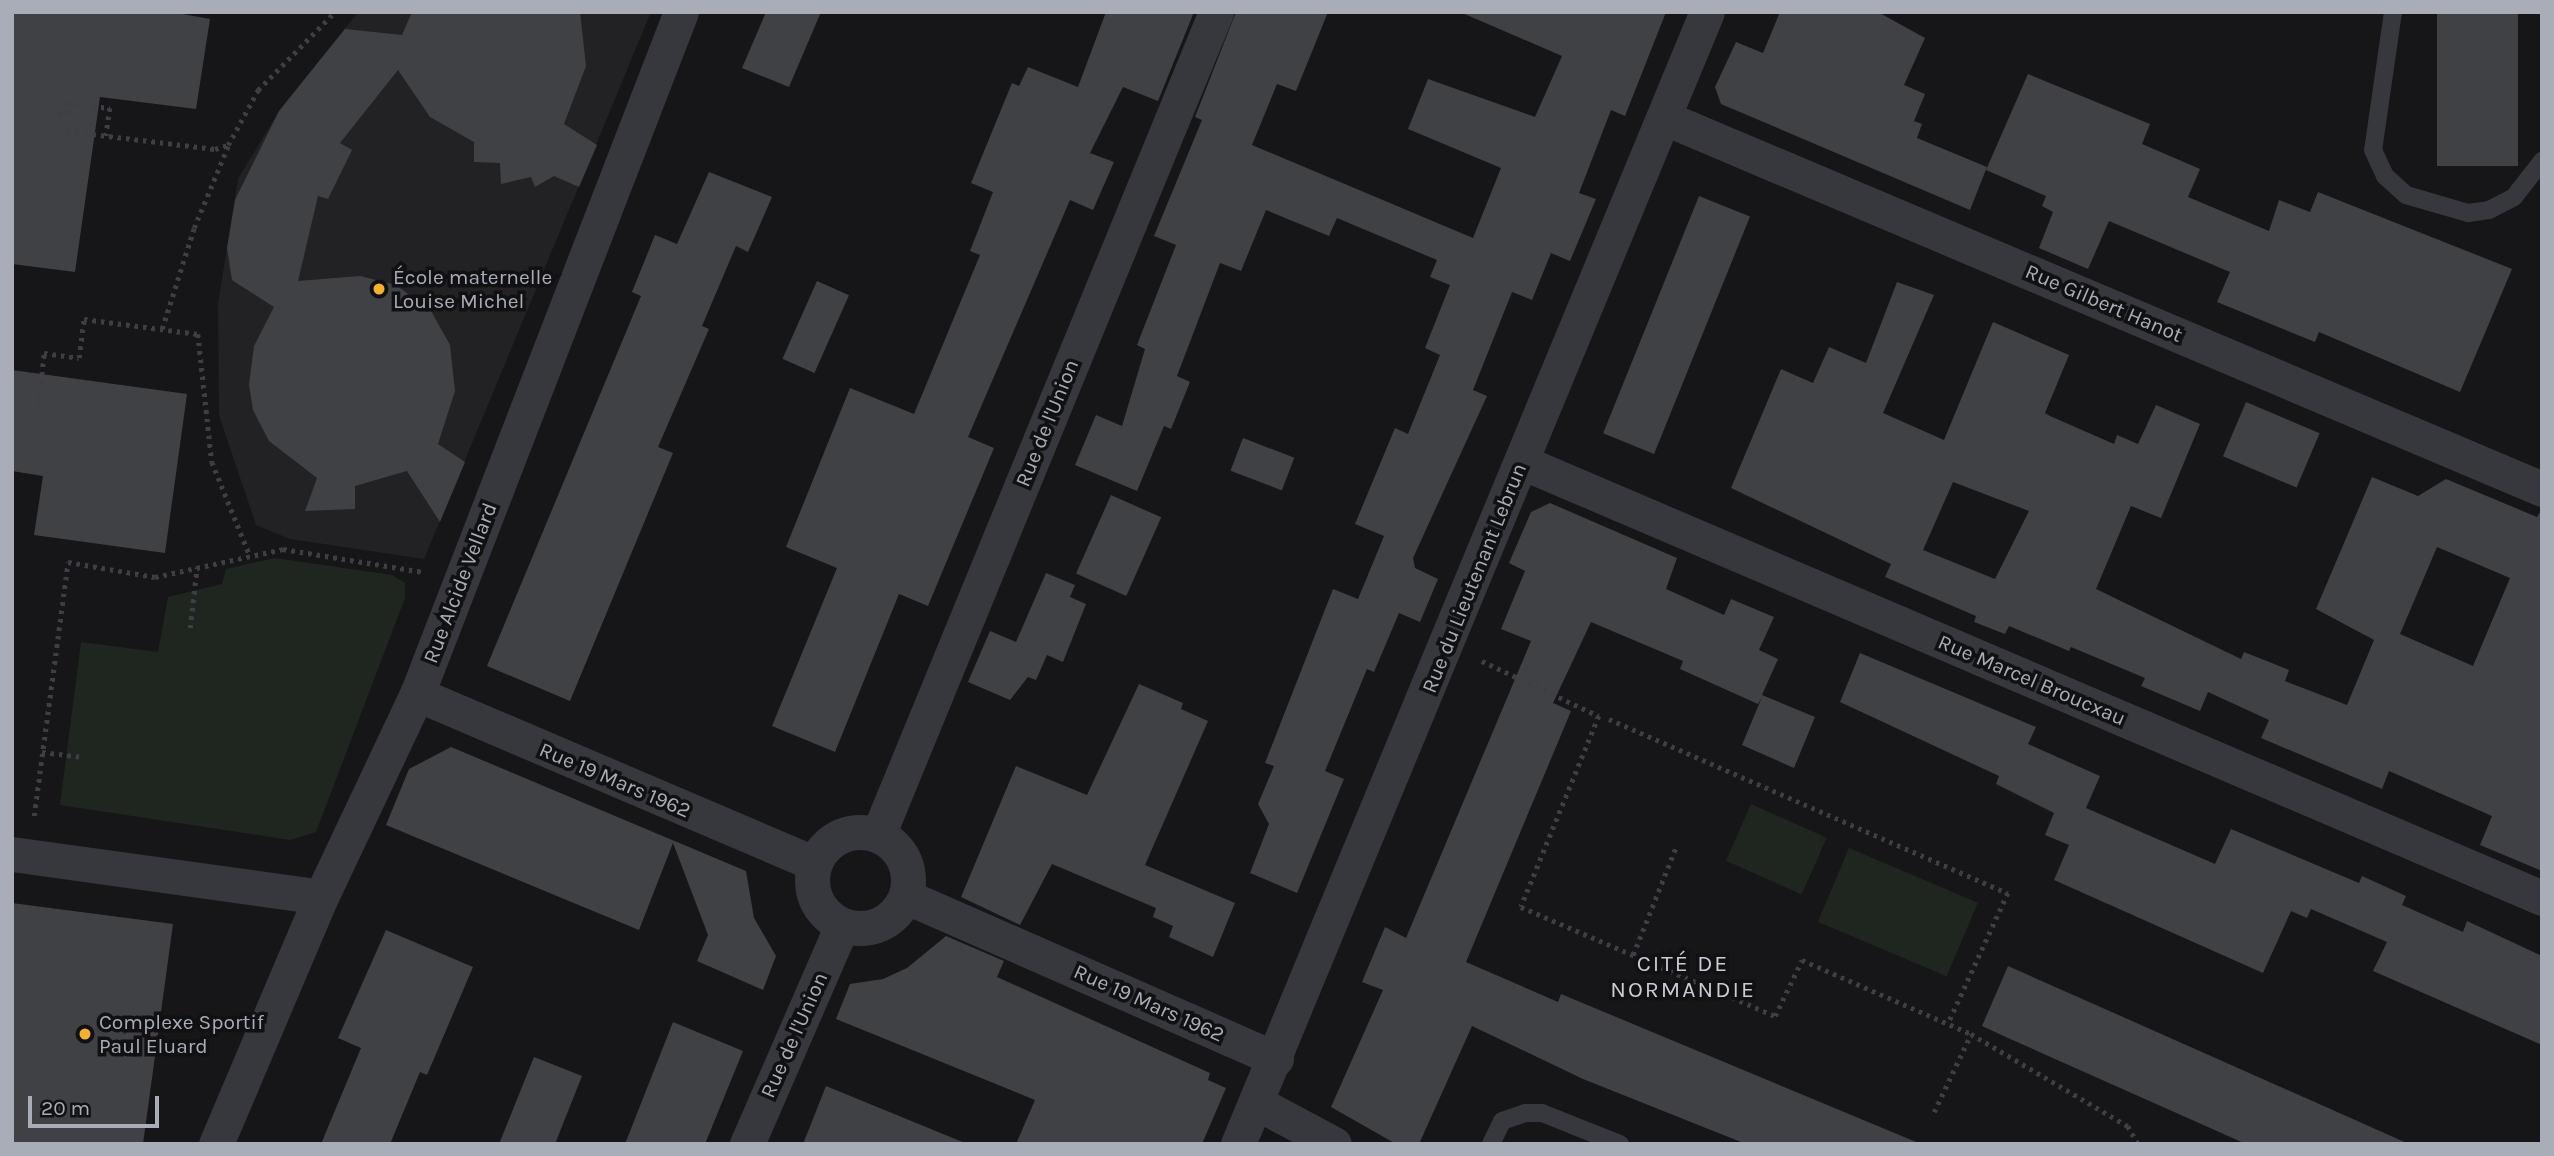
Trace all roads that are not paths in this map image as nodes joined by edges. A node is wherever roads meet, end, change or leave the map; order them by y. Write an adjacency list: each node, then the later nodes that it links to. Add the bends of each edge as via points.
1 (681, 12): 9 (street, Rue Alcide Vellard)
2 (1216, 12): 10 (street, Rue de l'Union)
3 (1707, 12): 5 (street, Rue du Lieutenant Lebrun)
4 (2393, 12): 6 (lane, via 2373,150 2385,176 2406,195 2468,213 2489,210 2514,197)
5 (1665, 118): 7 (street, Rue du Lieutenant Lebrun); 8 (street, Rue Gilbert Hanot)
6 (2542, 161)
7 (1522, 462): 15 (street, Rue Marcel Broucxau); 17 (street, Rue du Lieutenant Lebrun)
8 (2542, 489)
9 (417, 694): 12 (street, Rue 19 Mars 1962); 13 (street, Rue Alcide Vellard)
10 (878, 835): 12 (street, via 853,832 830,842); 14 (street, via 898,849 909,872)
11 (20, 855): 13 (street)
12 (814, 863): 16 (street, via 811,887 821,911)
13 (321, 897): 19 (street, Rue Alcide Vellard)
14 (907, 897): 16 (street, via 892,919 867,929); 17 (street, Rue 19 Mars 1962)
15 (2542, 898)
16 (842, 926): 20 (street, Rue de l'Union)
17 (1276, 1059): 18 (street, Rue du Lieutenant Lebrun)
18 (1257, 1103): 21 (street, Rue du Lieutenant Lebrun); 22 (street)
19 (216, 1144)
20 (747, 1144)
21 (1238, 1144)
22 (1334, 1144)
23 (1491, 1144): 24 (lane, via 1502,1121 1533,1113)
24 (1620, 1144)

